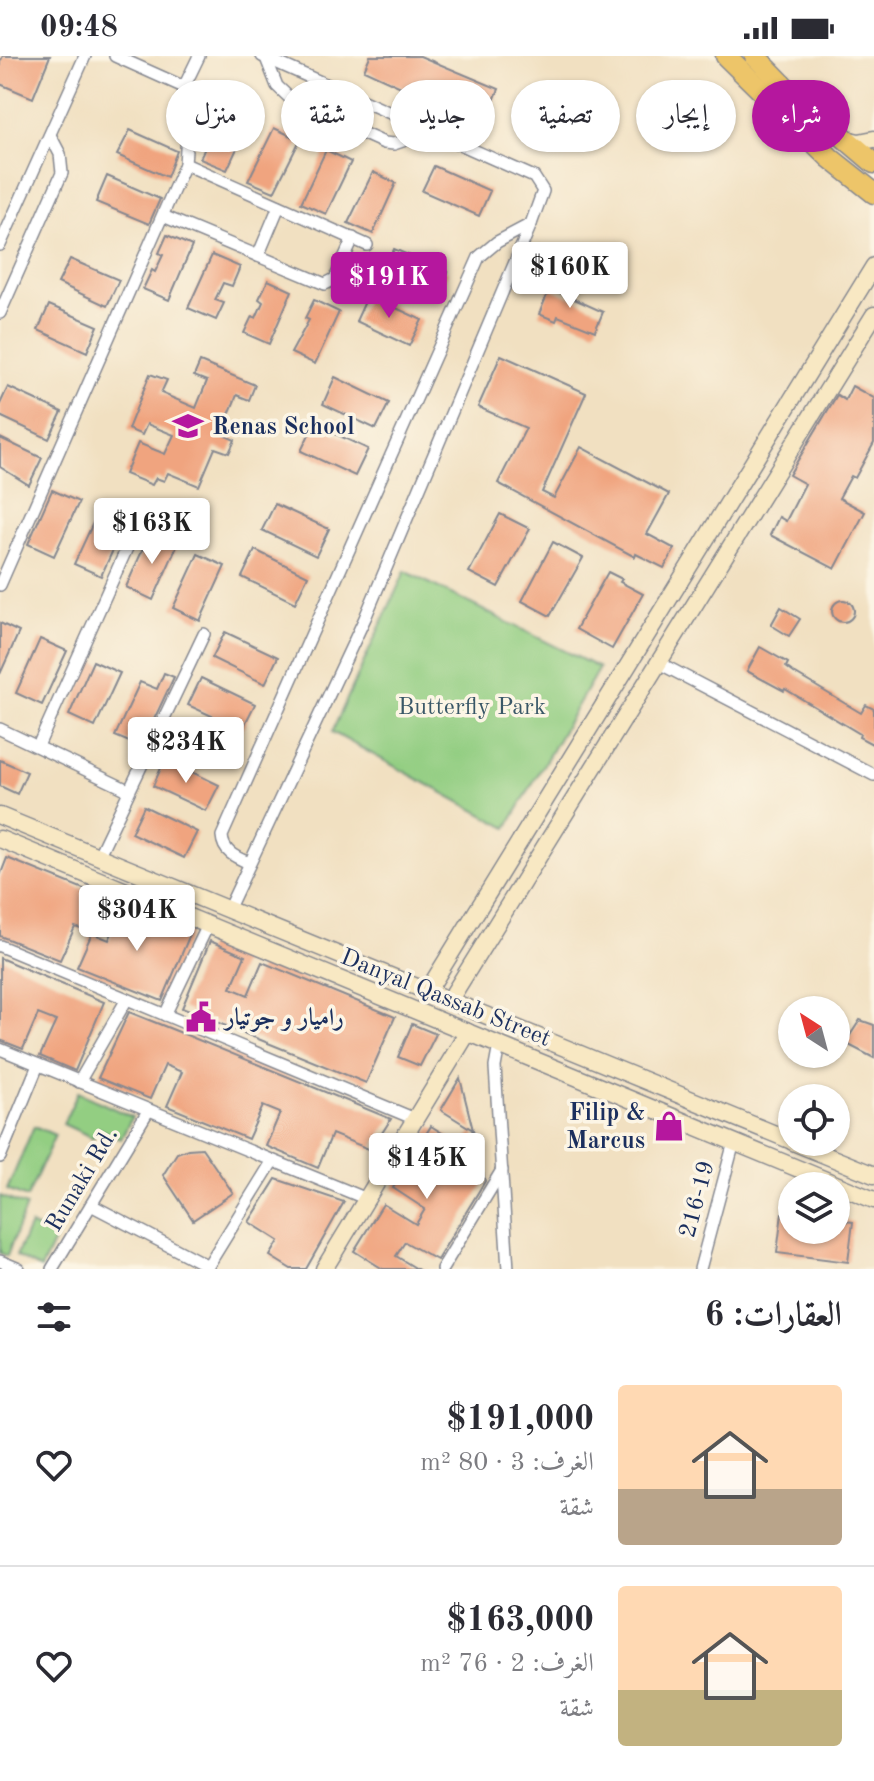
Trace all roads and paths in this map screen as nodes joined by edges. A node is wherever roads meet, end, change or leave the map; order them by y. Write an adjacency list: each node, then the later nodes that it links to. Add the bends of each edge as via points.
1 (85, 56): 11 (street)
2 (115, 56): 7 (street)
3 (199, 56): 8 (street)
4 (726, 56): 20 (highway, via 830,158)
5 (755, 56): 9 (highway)
6 (264, 57): 10 (street); 14 (street, via 277,86 295,103)
7 (168, 80)
8 (187, 80)
9 (778, 80)
10 (390, 112)
11 (50, 135): 25 (street); 29 (street, via 62,173)
12 (850, 139): 13 (street)
13 (874, 139)
14 (390, 143)
15 (850, 144): 18 (highway)
16 (186, 152): 19 (street)
17 (479, 152): 23 (street, via 534,177 543,191)
18 (874, 163)
19 (185, 164): 21 (street); 22 (street)
20 (874, 193)
21 (279, 206): 24 (street); 27 (street)
22 (163, 216): 27 (street); 32 (street)
23 (531, 224): 42 (street, via 365,618); 42 (street, via 479,257 420,387 222,836 226,850)
24 (353, 238): 26 (street); 27 (street, via 331,283)
25 (0, 245)
26 (367, 245)
27 (258, 256)
28 (874, 266): 48 (street)
29 (0, 313)
30 (874, 315): 34 (street)
31 (136, 528): 36 (street)
32 (0, 585)
33 (204, 634): 38 (street)
34 (659, 663): 37 (street); 50 (street)
35 (0, 729): 36 (street)
36 (38, 746): 38 (street)
37 (874, 775)
38 (128, 790): 41 (street)
39 (0, 816): 41 (street, Danyal Qassab Street)
40 (0, 839): 44 (street, Danyal Qassab Street)
41 (98, 857): 43 (street, Danyal Qassab Street)
42 (249, 863): 43 (street)
43 (228, 910): 46 (street, Danyal Qassab Street)
44 (208, 925): 47 (street, Danyal Qassab Street); 51 (street)
45 (0, 946): 49 (street)
46 (318, 947): 47 (street); 48 (street, Danyal Qassab Street)
47 (309, 966): 52 (street, Danyal Qassab Street)
48 (427, 992): 50 (street, Danyal Qassab Street)
49 (127, 999): 51 (street); 56 (street)
50 (449, 1001): 59 (street, Danyal Qassab Street)
51 (165, 1015): 58 (street)
52 (468, 1032): 53 (street, Danyal Qassab Street); 58 (street)
53 (499, 1045): 60 (street, Danyal Qassab Street); 64 (street, via 495,1067)
54 (0, 1049): 55 (street)
55 (38, 1065): 56 (street); 62 (street)
56 (79, 1082): 57 (street)
57 (148, 1111): 63 (street); 68 (street, Runaki Rd.)
58 (415, 1119): 66 (street)
59 (778, 1136)
60 (734, 1142): 67 (street, Danyal Qassab Street); 76 (street, 216-19)
61 (827, 1156): 65 (street, Danyal Qassab Street)
62 (0, 1157)
63 (272, 1162): 66 (street); 70 (street)
64 (502, 1170): 74 (street); 75 (street)
65 (874, 1175)
66 (367, 1199): 73 (street)
67 (874, 1200)
68 (91, 1205): 70 (street); 72 (street, Runaki Rd.)
69 (0, 1261): 71 (street)
70 (207, 1268)
71 (19, 1269)
72 (52, 1269)
73 (324, 1269)
74 (442, 1269)
75 (508, 1269)
76 (700, 1269)

